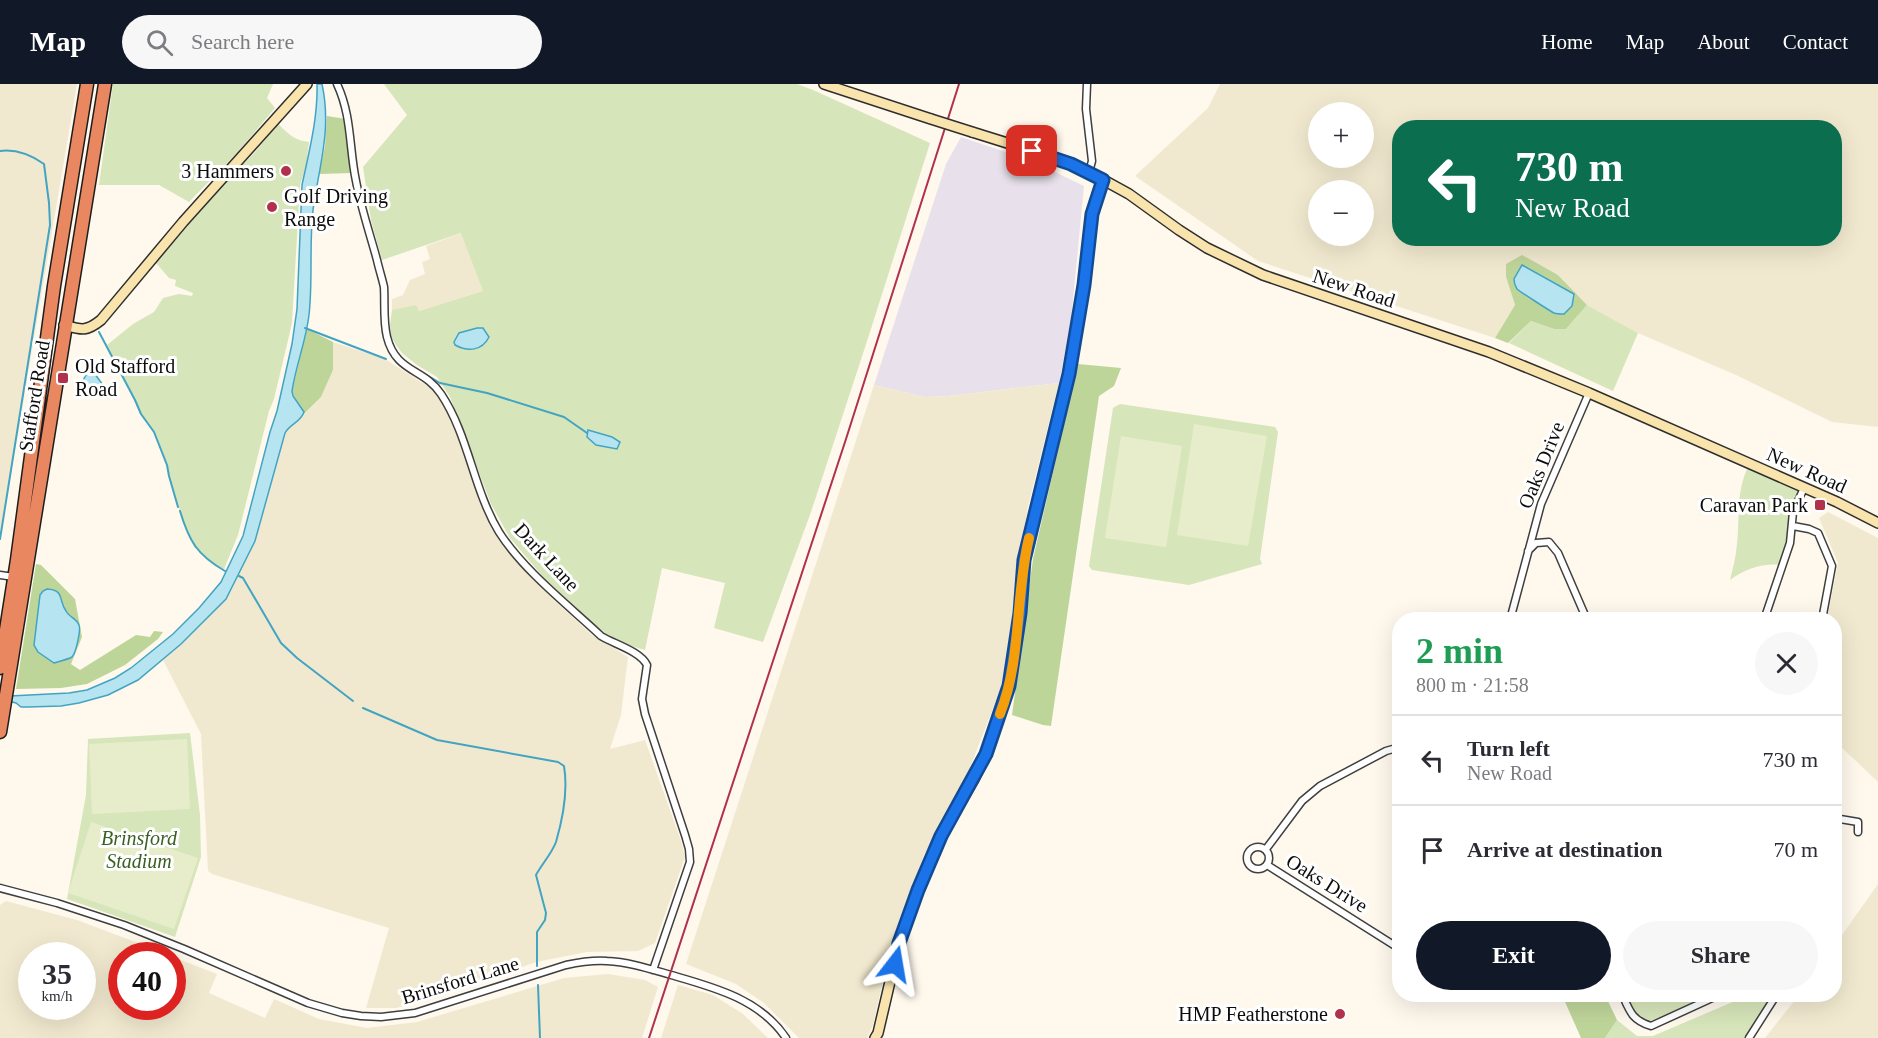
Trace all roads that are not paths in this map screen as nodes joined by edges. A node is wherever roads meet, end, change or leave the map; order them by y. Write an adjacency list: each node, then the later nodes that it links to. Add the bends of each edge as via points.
1 (87, 84): 16 (highway, Stafford Road, via 54,286)
2 (105, 84): 9 (highway, Stafford Road)
3 (307, 84): 9 (street, via 101,320 92,328 81,330)
4 (337, 84): 30 (street, Dark Lane, via 347,113 356,181 383,285 391,351 442,396 463,436 475,477 500,532 528,567 601,636 640,655 647,665 642,699 645,714 685,835 690,862)
5 (824, 84): 7 (street, New Road, bridge)
6 (1087, 84): 7 (street, via 1092,161)
7 (1089, 172): 8 (street, New Road)
8 (1103, 180): 10 (street, New Road, via 1207,248 1263,275 1489,352); 35 (street, via 1092,214 1071,363 1024,560 1009,686 986,754 941,836 918,890 899,943)
9 (64, 325): 22 (highway, Stafford Road)
10 (1589, 393): 11 (street, New Road); 14 (street, Oaks Drive, via 1541,504)
11 (1804, 488): 12 (street, New Road); 13 (street, via 1793,512)
12 (1878, 523)
13 (1793, 526): 19 (street); 20 (street, via 1818,533 1832,566)
14 (1527, 551): 17 (street, Oaks Drive); 18 (street, via 1536,543 1549,542 1558,553)
15 (0, 575): 16 (street)
16 (14, 577): 21 (highway, Stafford Road)
17 (1512, 612)
18 (1584, 612)
19 (1767, 612)
20 (1823, 612)
21 (0, 668)
22 (0, 732)
23 (1392, 749): 26 (street, Oaks Drive, via 1320,786 1302,801)
24 (1842, 819): 25 (street, via 1858,822)
25 (1858, 832)
26 (1266, 849): 27 (street); 27 (street, via 1252,849 1247,859 1256,869)
27 (1268, 865): 29 (street, Oaks Drive)
28 (0, 888): 30 (street, Brinsford Lane, via 124,925 308,1003 361,1016 415,1013 581,962 609,961)
29 (1392, 944)
30 (653, 970): 34 (street, Brinsford Lane, via 741,999 768,1017)
31 (1626, 1002): 32 (street, via 1632,1015 1651,1026)
32 (1704, 1002)
33 (1772, 1002): 36 (street)
34 (786, 1038)
35 (875, 1038)
36 (1749, 1038)

